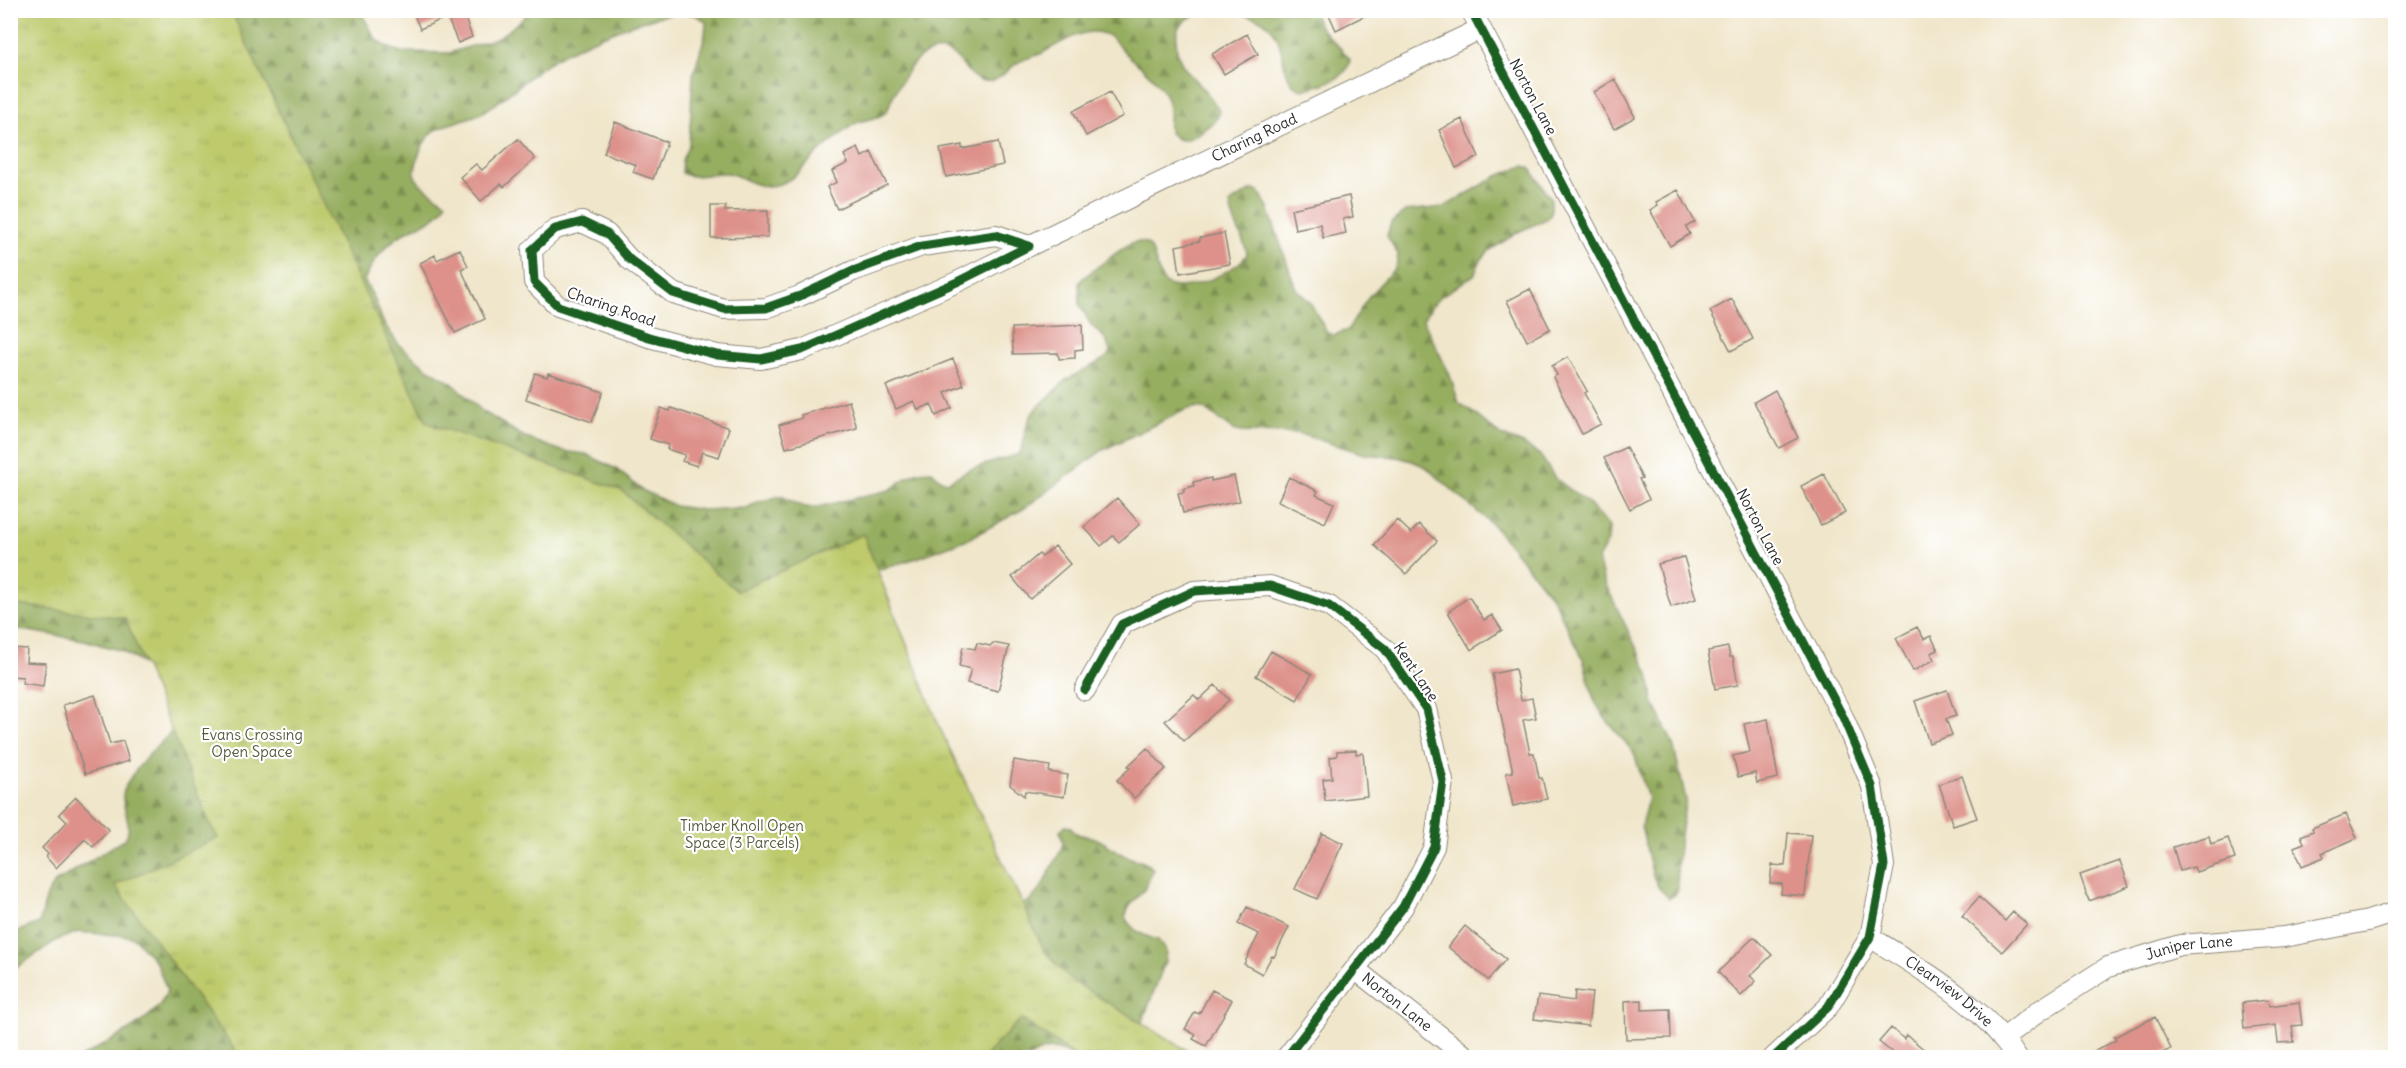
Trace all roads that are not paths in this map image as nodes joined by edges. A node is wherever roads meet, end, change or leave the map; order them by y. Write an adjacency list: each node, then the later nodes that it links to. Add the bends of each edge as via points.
1 (1471, 10): 2 (street, Norton Lane)
2 (1480, 29): 3 (street, Charing Road); 6 (street, Norton Lane, via 1847,727 1872,786 1884,865)
3 (1029, 246): 3 (street, Charing Road, via 996,236 922,246 766,308 724,309 673,293 629,259 607,234 582,222 555,229 532,250 534,282 558,306 717,355 761,359 802,350)
4 (1085, 690): 7 (street, Kent Lane, via 1122,624 1194,591 1270,586 1329,606 1385,649 1426,709 1443,781 1434,847 1403,907)
5 (2396, 912): 8 (street, Juniper Lane, via 2284,937 2180,945 2108,967)
6 (1870, 937): 8 (street, Clearview Drive, via 1945,984); 11 (street, Norton Lane, via 1828,1007)
7 (1356, 970): 9 (street, Kent Lane); 10 (street, Norton Lane)
8 (2004, 1038): 12 (street, Clearview Drive)
9 (1286, 1058)
10 (1468, 1058)
11 (1773, 1058)
12 (2017, 1058)

